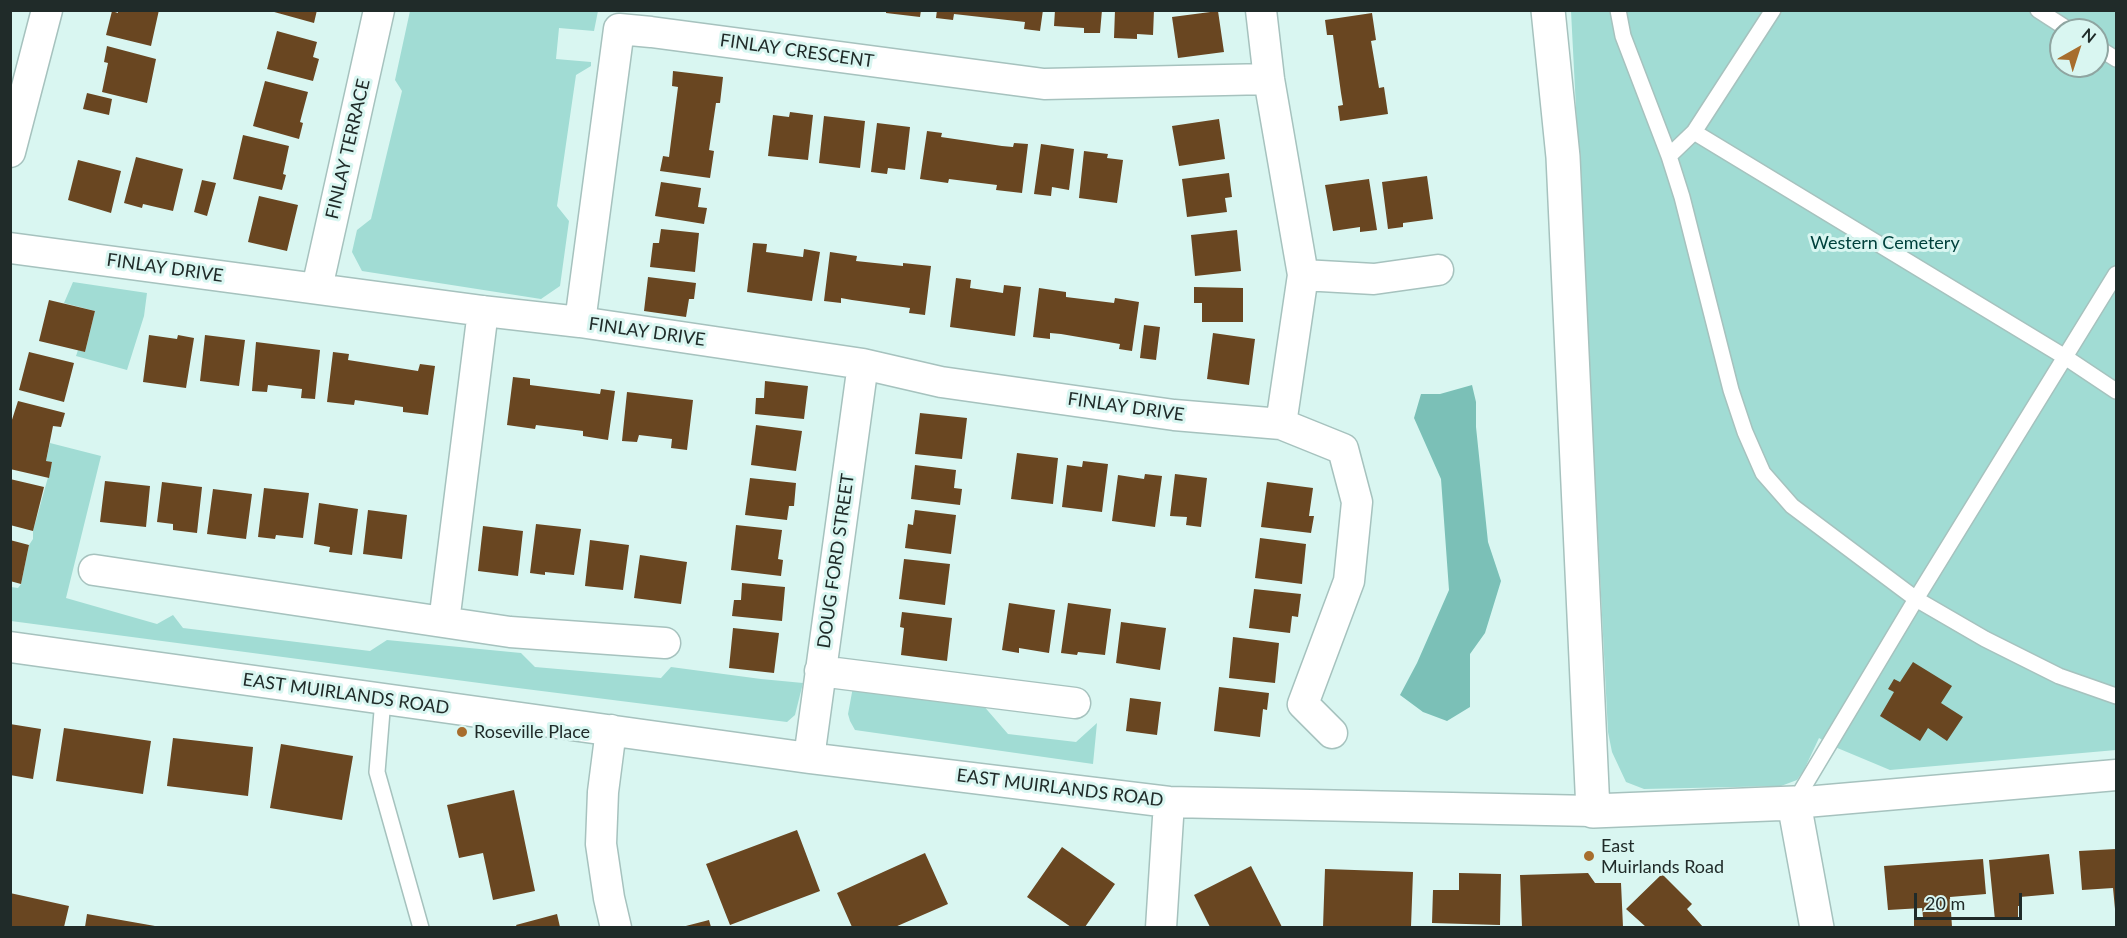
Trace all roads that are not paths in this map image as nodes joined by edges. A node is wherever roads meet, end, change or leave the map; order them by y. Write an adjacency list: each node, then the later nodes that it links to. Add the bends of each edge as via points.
1 (47, 10): 8 (street)
2 (379, 10): 16 (street, FINLAY TERRACE)
3 (1261, 10): 7 (street)
4 (1548, 10): 38 (street, via 1563,158)
5 (1618, 10): 11 (lane, via 1623,36)
6 (1773, 10): 9 (lane)
7 (1269, 79): 15 (street); 18 (street, FINLAY CRESCENT, via 1044,84 619,29)
8 (14, 121): 10 (street)
9 (1694, 132): 11 (lane); 19 (lane)
10 (10, 152)
11 (1669, 156): 24 (lane, via 1731,390 1763,473 1792,506)
12 (10, 248): 16 (street, FINLAY DRIVE)
13 (1438, 270): 15 (street, via 1374,279)
14 (2116, 274): 19 (lane)
15 (1303, 275): 22 (street)
16 (317, 288): 17 (street, FINLAY DRIVE)
17 (483, 311): 18 (street, FINLAY DRIVE); 25 (street)
18 (580, 322): 20 (street, FINLAY DRIVE)
19 (2065, 357): 21 (lane); 24 (lane)
20 (863, 364): 22 (street, FINLAY DRIVE, via 941,382 1174,415); 28 (street, DOUG FORD STREET)
21 (2116, 391)
22 (1281, 424): 33 (street, FINLAY DRIVE, via 1343,449 1357,502 1349,581 1303,704)
23 (94, 570): 25 (street)
24 (1916, 599): 29 (lane, via 2059,676); 37 (lane)
25 (444, 622): 26 (street, via 510,632)
26 (665, 643)
27 (10, 647): 30 (street, EAST MUIRLANDS ROAD)
28 (820, 671): 31 (street); 34 (street, DOUG FORD STREET)
29 (2116, 696)
30 (383, 699): 32 (street, EAST MUIRLANDS ROAD); 39 (lane, via 377,772)
31 (1075, 704)
32 (611, 729): 34 (street, EAST MUIRLANDS ROAD); 40 (street, via 601,844)
33 (1332, 733)
34 (809, 758): 36 (street, EAST MUIRLANDS ROAD)
35 (2116, 775): 37 (street, EAST MUIRLANDS ROAD)
36 (1169, 802): 38 (street, EAST MUIRLANDS ROAD); 41 (street)
37 (1794, 803): 38 (street, EAST MUIRLANDS ROAD); 42 (street)
38 (1593, 811)
39 (421, 927)
40 (616, 927)
41 (1161, 927)
42 (1817, 927)

